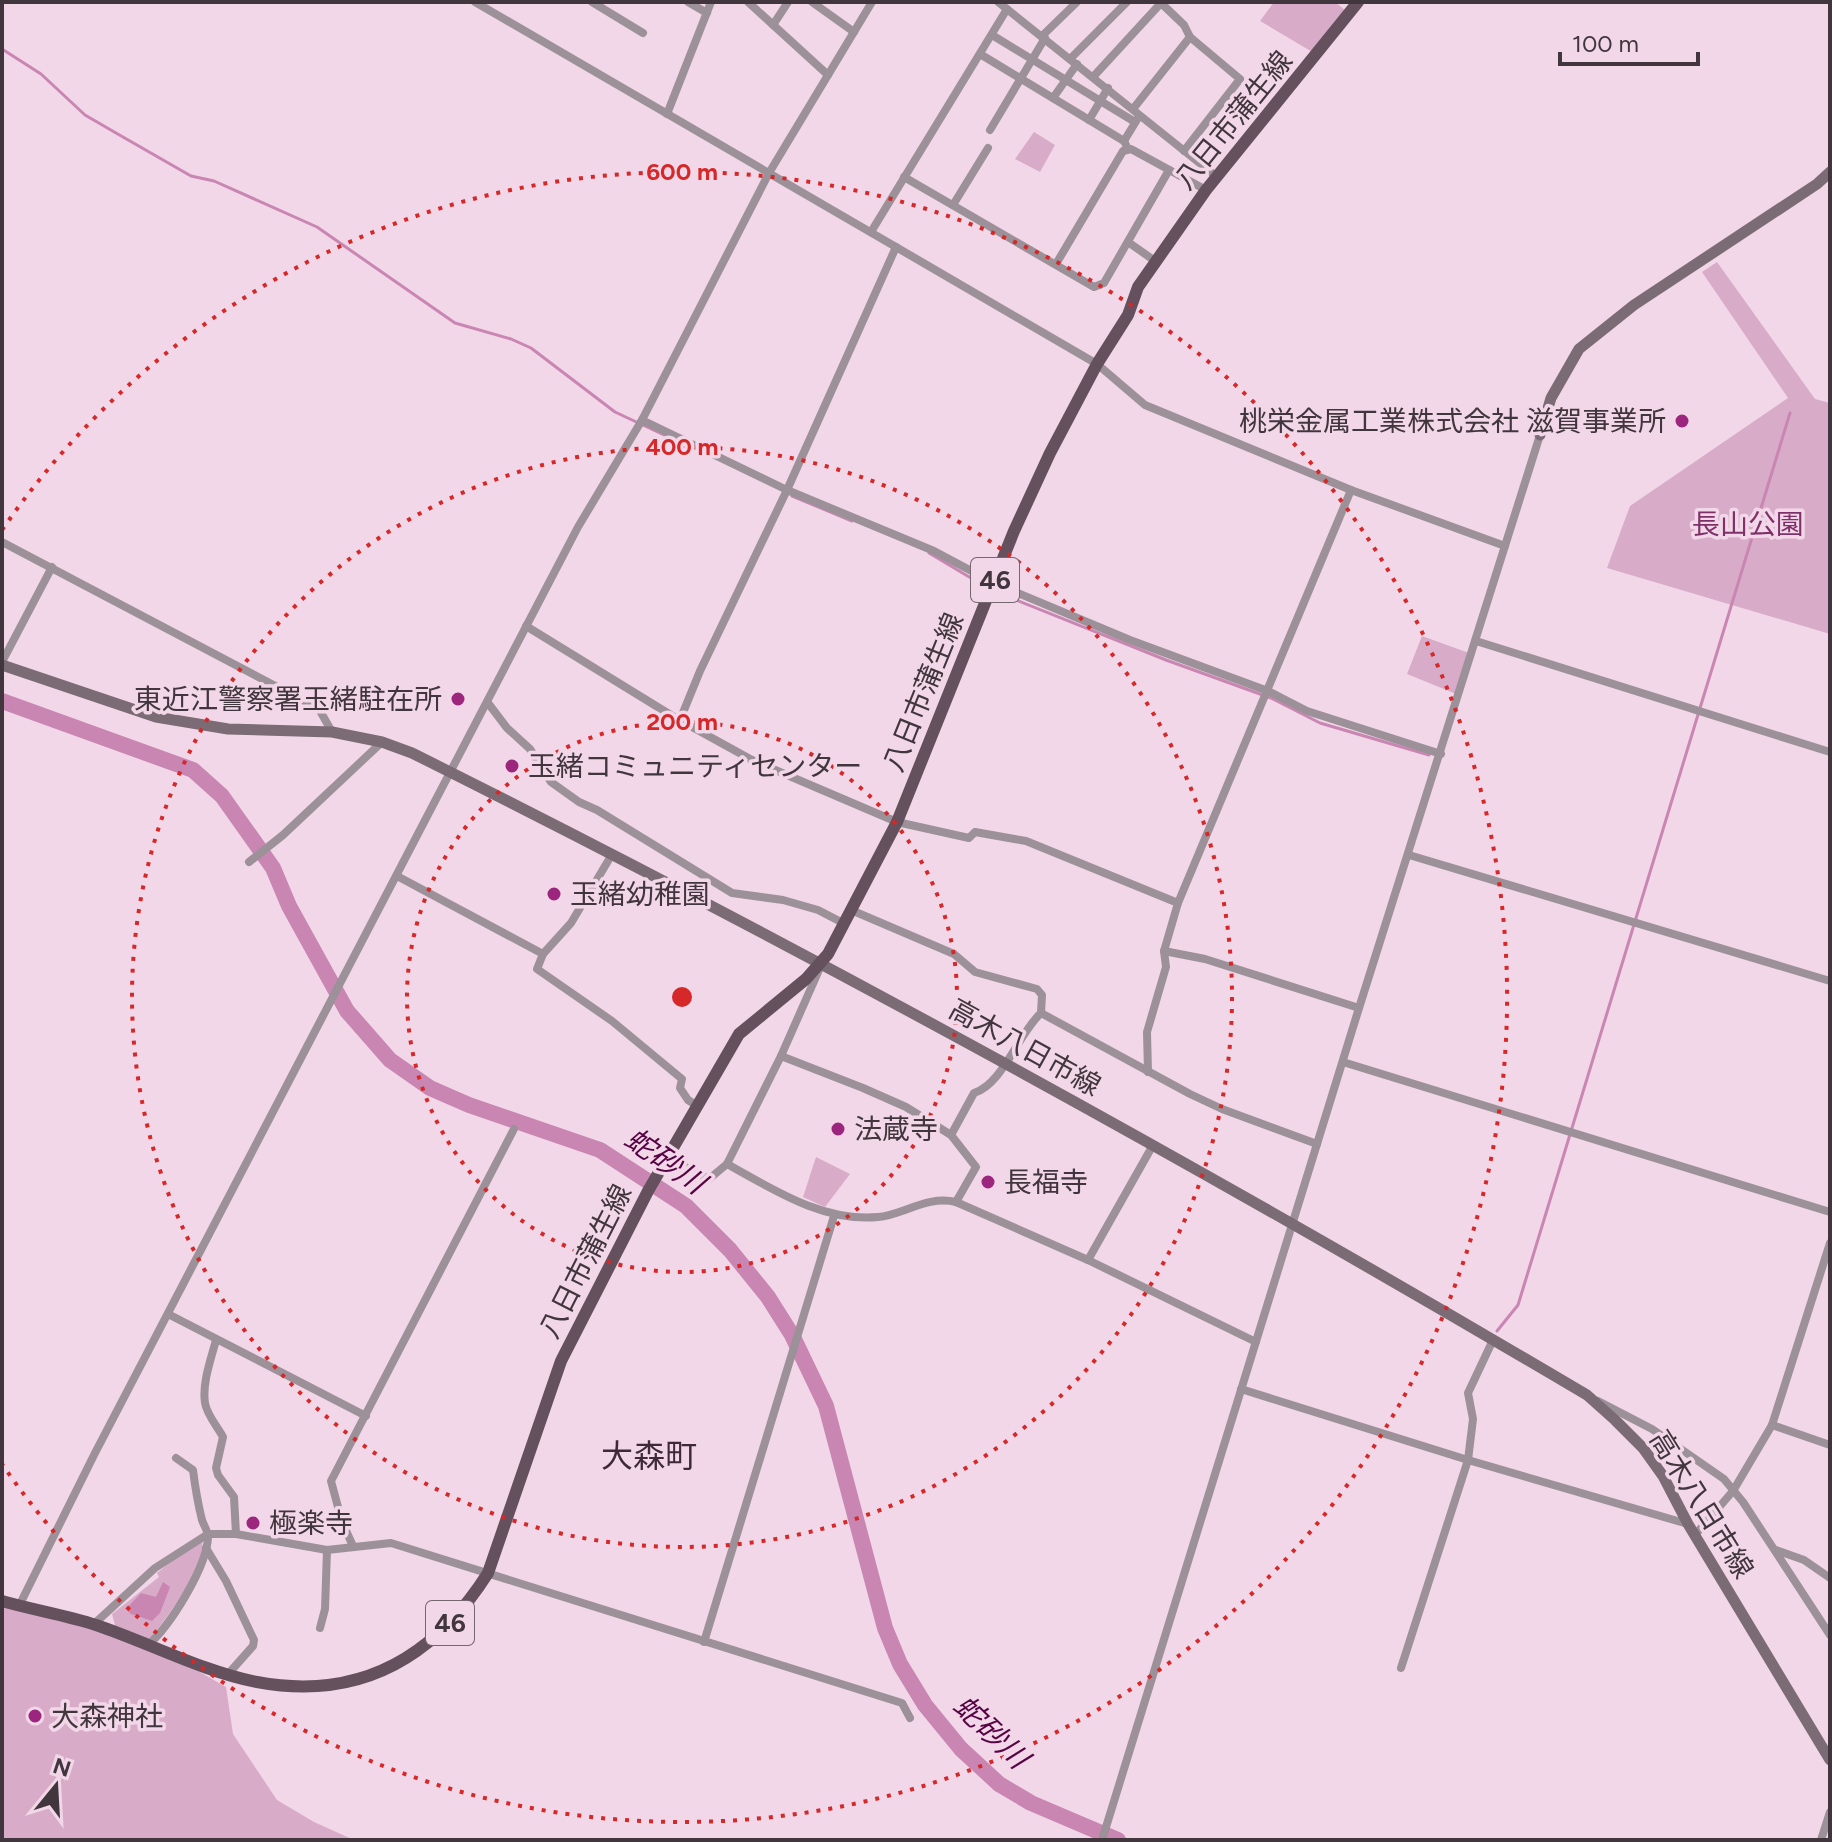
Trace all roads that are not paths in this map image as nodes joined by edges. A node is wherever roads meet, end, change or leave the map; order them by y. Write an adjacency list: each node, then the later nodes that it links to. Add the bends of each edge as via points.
1 (475, 2): 32 (street)
2 (592, 2): 13 (street)
3 (688, 2): 15 (street)
4 (711, 2): 15 (street)
5 (748, 2): 16 (street)
6 (788, 2): 16 (street)
7 (812, 2): 17 (street)
8 (872, 2): 17 (street)
9 (998, 2): 14 (street)
10 (1077, 2): 20 (street)
11 (1127, 2): 24 (street)
12 (1358, 2): 43 (main road, 八日市蒲生線 / 46)
13 (606, 6): 18 (street)
14 (1007, 9): 19 (street); 20 (street)
15 (707, 13): 32 (street)
16 (773, 25): 25 (street)
17 (854, 32): 25 (street)
18 (643, 33)
19 (992, 35): 22 (street); 23 (street)
20 (1043, 37): 23 (street); 24 (street)
21 (1190, 37): 26 (street, via 1161,3); 33 (street); 38 (street, via 1240,79)
22 (980, 54): 27 (street); 42 (street)
23 (1032, 60): 27 (street); 28 (street)
24 (1074, 61): 26 (street); 28 (street)
25 (828, 75): 41 (street)
26 (1093, 77): 29 (street)
27 (1020, 78): 30 (street); 35 (street)
28 (1066, 80): 30 (street); 31 (street)
29 (1108, 88): 31 (street); 33 (street)
30 (1053, 98): 34 (street)
31 (1100, 101): 33 (street); 34 (street)
32 (667, 114): 41 (street)
33 (1136, 115): 36 (street); 38 (street)
34 (1089, 120): 36 (street)
35 (990, 130)
36 (1126, 145): 39 (street); 50 (street)
37 (988, 148): 45 (street)
38 (1184, 151): 43 (street)
39 (1169, 170): 44 (street); 47 (street)
40 (1830, 172): 53 (main road, via 1634,305 1579,349 1551,398)
41 (769, 173): 46 (street); 52 (street)
42 (904, 177): 45 (street); 46 (street)
43 (1217, 177): 44 (main road, 八日市蒲生線 / 46)
44 (1206, 190): 49 (main road, 八日市蒲生線 / 46)
45 (953, 205): 50 (street)
46 (871, 232): 48 (street)
47 (1128, 242): 49 (street); 50 (street, via 1104,283 1094,287)
48 (896, 247): 51 (street); 54 (street)
49 (1155, 261): 51 (main road, 八日市蒲生線 / 46)
50 (1056, 264)
51 (1097, 364): 55 (street, via 1145,405); 59 (main road, 八日市蒲生線 / 46, via 1050,453)
52 (642, 420): 54 (street); 60 (street)
53 (1540, 435): 57 (street)
54 (787, 490): 59 (street, via 934,551); 65 (street)
55 (1351, 490): 57 (street); 63 (street)
56 (2, 542): 58 (street)
57 (1505, 546): 61 (street)
58 (52, 567): 62 (street); 66 (street, via 319,709)
59 (994, 583): 63 (street); 71 (main road, 八日市蒲生線 / 46)
60 (526, 626): 64 (street); 65 (street)
61 (1476, 641): 68 (street); 69 (street)
62 (2, 663): 66 (main road, 高木八日市線, via 156,717 228,729)
63 (1268, 691): 69 (street, via 1341,724); 76 (street)
64 (488, 703): 70 (street); 78 (street, via 530,749 551,782 579,802 732,893 783,900)
65 (680, 720): 71 (street, via 752,760)
66 (332, 732): 67 (main road, 高木八日市線)
67 (382, 742): 70 (main road, 高木八日市線); 74 (street)
68 (1830, 752)
69 (1441, 754): 72 (street)
70 (452, 773): 73 (main road, 高木八日市線); 75 (street)
71 (897, 822): 76 (street, via 969,838 975,832 1026,841); 77 (main road, 八日市蒲生線 / 46)
72 (1409, 855): 82 (street); 83 (street)
73 (611, 856): 80 (street, via 571,923); 81 (main road, 高木八日市線)
74 (249, 862)
75 (397, 876): 80 (street); 102 (street)
76 (1178, 903): 79 (street)
77 (851, 910): 78 (main road, 八日市蒲生線 / 46); 84 (street, via 954,954 975,972 1037,989)
78 (843, 923): 81 (main road, 八日市蒲生線 / 46)
79 (1164, 951): 83 (street); 88 (street, via 1166,967 1147,1032)
80 (543, 954): 89 (street, via 537,969 682,1079 680,1088)
81 (821, 965): 85 (street); 87 (main road, 高木八日市線); 89 (main road, 八日市蒲生線 / 46, via 739,1034)
82 (1830, 981)
83 (1359, 1008): 86 (street)
84 (1041, 1013): 87 (street); 88 (street)
85 (781, 1056): 91 (street, via 906,1107); 95 (street)
86 (1343, 1062): 92 (street); 97 (street)
87 (1005, 1063): 91 (street, via 985,1090 974,1093); 93 (main road, 高木八日市線)
88 (1148, 1072): 92 (street, via 1222,1109)
89 (696, 1105): 94 (main road, 八日市蒲生線 / 46)
90 (514, 1129): 108 (street)
91 (951, 1135): 96 (street, via 976,1167)
92 (1317, 1144): 99 (street)
93 (1153, 1145): 99 (main road, 高木八日市線); 101 (street)
94 (664, 1163): 95 (street, via 709,1179); 122 (main road, 八日市蒲生線 / 46, via 561,1361)
95 (727, 1164): 98 (street)
96 (956, 1202): 98 (street, via 911,1206 881,1218); 101 (street)
97 (1830, 1212)
98 (834, 1216): 129 (street)
99 (1294, 1226): 104 (main road, 高木八日市線); 105 (street)
100 (1830, 1243): 109 (street)
101 (1088, 1260): 105 (street)
102 (168, 1314): 103 (street); 125 (street)
103 (216, 1340): 108 (street); 116 (street, via 205,1400 223,1437 216,1468 234,1497)
104 (1493, 1340): 107 (main road, 高木八日市線); 112 (street, via 1468,1393 1473,1419)
105 (1256, 1342): 106 (street)
106 (1241, 1389): 112 (street); 136 (street)
107 (1587, 1395): 113 (street, via 1678,1446); 114 (main road, 高木八日市線, via 1643,1448)
108 (366, 1416): 118 (street, via 331,1481)
109 (1772, 1425): 110 (street); 113 (street)
110 (1830, 1445)
111 (176, 1458): 115 (street, via 193,1470)
112 (1468, 1460): 114 (street); 131 (street)
113 (1733, 1491): 117 (street); 121 (street)
114 (1688, 1524): 117 (main road, 高木八日市線)
115 (208, 1534): 116 (street); 119 (street); 126 (street, via 155,1568)
116 (236, 1534): 120 (street)
117 (1695, 1535): 134 (main road, 高木八日市線)
118 (353, 1546): 120 (street); 122 (street, via 391,1543)
119 (206, 1548): 130 (street, via 175,1613); 132 (street, via 254,1640)
120 (327, 1550): 127 (street)
121 (1775, 1550): 123 (street, via 1804,1560); 128 (street)
122 (488, 1573): 129 (street); 132 (main road, 八日市蒲生線 / 46, via 431,1643 370,1675 288,1686)
123 (1830, 1578)
124 (2, 1601): 125 (main road, 八日市蒲生線 / 46)
125 (19, 1606): 126 (main road, 八日市蒲生線 / 46)
126 (94, 1624): 130 (main road, 八日市蒲生線 / 46)
127 (320, 1628)
128 (1830, 1635)
129 (704, 1642): 133 (street, via 902,1703 910,1718)
130 (148, 1645): 132 (main road, 八日市蒲生線 / 46)
131 (1401, 1668)
132 (229, 1673)
133 (911, 1713)
134 (1830, 1760)
135 (1830, 1812): 137 (street)
136 (1102, 1840)
137 (1821, 1840)

